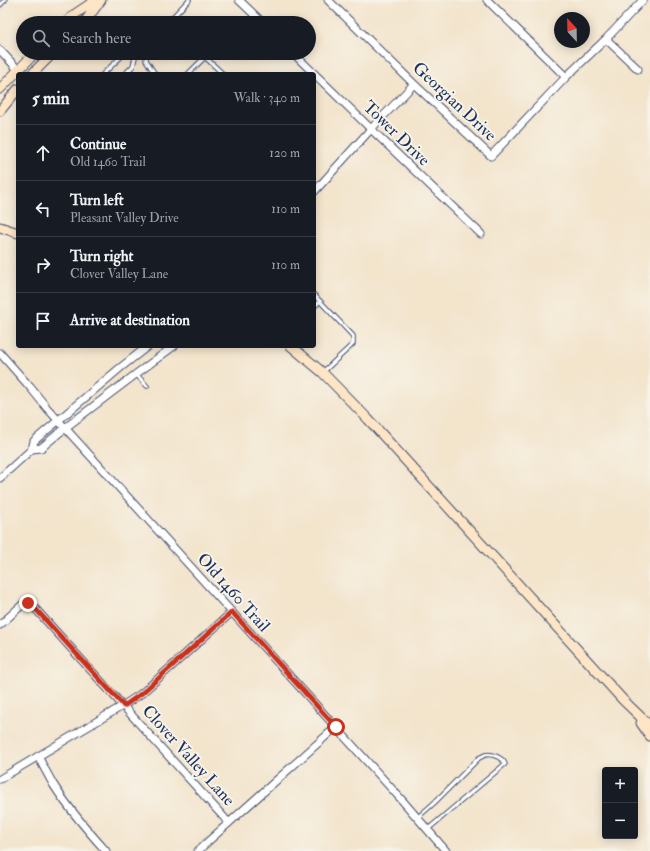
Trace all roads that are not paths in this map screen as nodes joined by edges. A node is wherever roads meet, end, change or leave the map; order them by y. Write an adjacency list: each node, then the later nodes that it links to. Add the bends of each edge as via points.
1 (4, 0): 9 (lane)
2 (96, 0): 10 (main road)
3 (101, 0): 11 (main road)
4 (189, 0): 12 (lane)
5 (239, 0): 13 (street)
6 (328, 0): 36 (street, Georgian Drive)
7 (487, 0): 35 (street)
8 (643, 0): 14 (street, Georgian Drive)
9 (0, 5)
10 (73, 16)
11 (89, 16)
12 (174, 16)
13 (256, 16)
14 (606, 39): 24 (street); 35 (street, Georgian Drive)
15 (0, 50): 25 (street)
16 (29, 60): 25 (main road)
17 (46, 60): 26 (main road)
18 (118, 60): 27 (lane)
19 (134, 60): 28 (lane)
20 (146, 60): 29 (lane)
21 (203, 60): 30 (lane)
22 (209, 60): 31 (lane)
23 (300, 60): 32 (street, Tower Drive)
24 (638, 69)
25 (20, 72)
26 (34, 72)
27 (106, 72)
28 (127, 72)
29 (154, 72)
30 (190, 72)
31 (221, 72)
32 (312, 72)
33 (16, 75): 37 (main road)
34 (316, 75): 40 (street, Tower Drive)
35 (566, 77): 36 (street, Georgian Drive, via 491,156)
36 (414, 84): 40 (street)
37 (0, 89)
38 (16, 91): 39 (main road)
39 (0, 111)
40 (371, 129): 41 (street); 44 (street, Tower Drive)
41 (316, 190)
42 (0, 228): 43 (main road)
43 (16, 232)
44 (481, 234)
45 (316, 297): 46 (lane)
46 (320, 301): 47 (lane); 52 (lane, via 353,336 352,344)
47 (316, 305)
48 (145, 348): 55 (street)
49 (171, 348): 53 (street)
50 (293, 348): 52 (main road)
51 (0, 353): 55 (street, Old 1460 Trail)
52 (322, 372): 61 (main road, via 368,419)
53 (136, 374): 54 (lane); 56 (street)
54 (147, 386)
55 (58, 420): 56 (street, Old 1460 Trail); 57 (street, via 34,441)
56 (65, 428): 57 (street, via 42,448); 59 (street, Old 1460 Trail)
57 (32, 449): 58 (street)
58 (0, 478)
59 (232, 612): 62 (street, via 142,693); 64 (street, Old 1460 Trail)
60 (0, 625): 62 (street, Clover Valley Lane, via 23,604 32,605)
61 (623, 700): 63 (main road); 65 (main road)
62 (124, 706): 66 (street); 69 (street, Clover Valley Lane)
63 (650, 726)
64 (336, 727): 68 (street, Old 1460 Trail); 69 (street)
65 (650, 736)
66 (38, 756): 67 (street); 71 (street, via 71,810)
67 (0, 780)
68 (417, 818): 70 (street, Old 1460 Trail); 70 (lane, via 479,758 487,754 504,761 505,764)
69 (229, 822): 72 (street)
70 (428, 830): 73 (street, Old 1460 Trail)
71 (106, 851)
72 (198, 851)
73 (446, 851)

